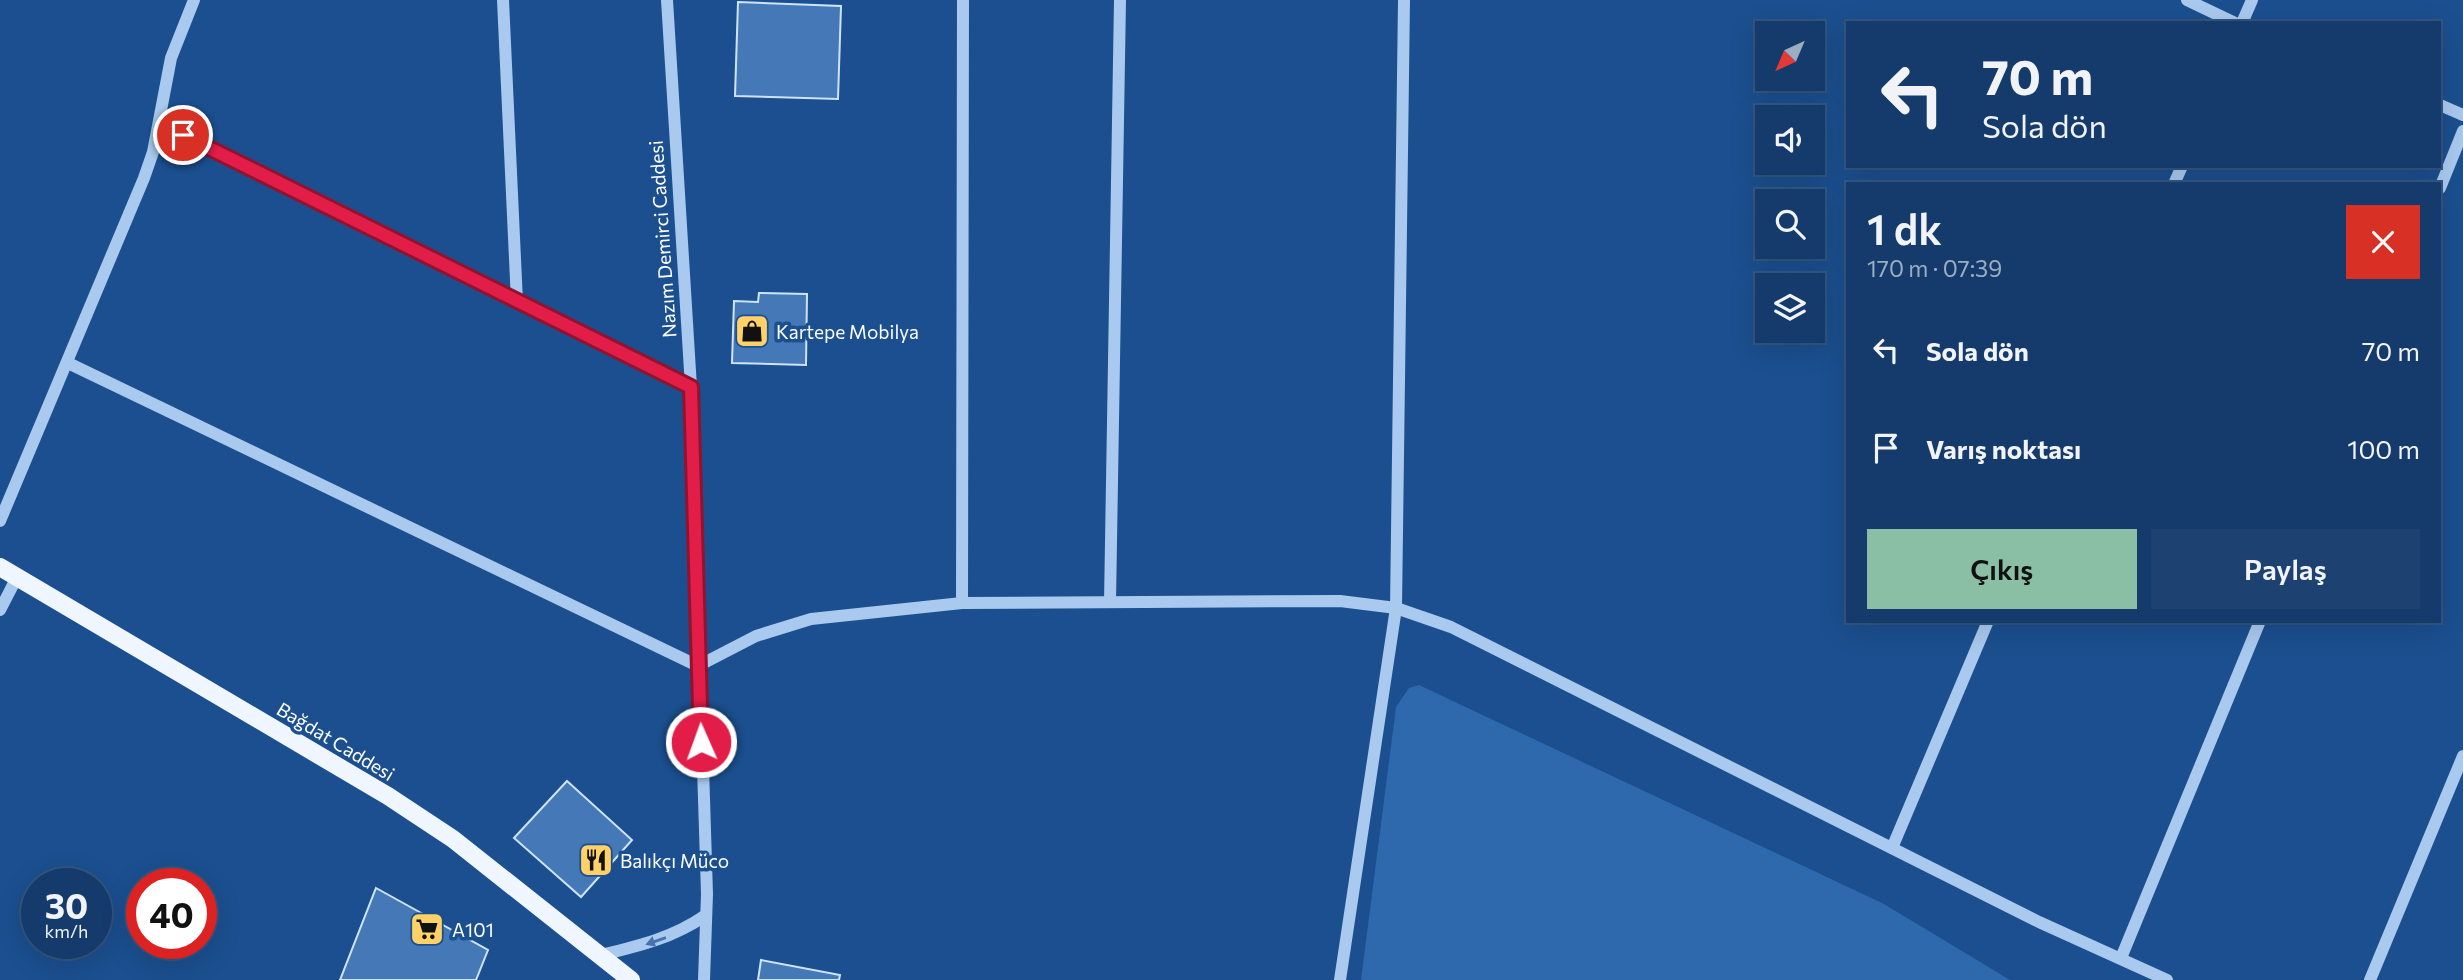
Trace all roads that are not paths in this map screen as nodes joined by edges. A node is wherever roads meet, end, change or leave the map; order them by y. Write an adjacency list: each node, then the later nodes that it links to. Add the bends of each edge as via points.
1 (194, 0): 13 (street, via 171,58)
2 (503, 0): 16 (street)
3 (667, 0): 18 (street, Nazım Demirci Caddesi)
4 (963, 0): 23 (street)
5 (1120, 0): 22 (street)
6 (1404, 0): 24 (street)
7 (2187, 0): 9 (street)
8 (2252, 0): 10 (street)
9 (2231, 21)
10 (2243, 21)
11 (2441, 105): 12 (street)
12 (2463, 115)
13 (159, 123): 16 (street); 17 (street, via 144,178)
14 (2463, 131): 15 (street)
15 (2441, 186)
16 (517, 302): 18 (street)
17 (68, 363): 19 (street); 28 (street)
18 (691, 387): 28 (street, Nazım Demirci Caddesi)
19 (0, 521)
20 (0, 568): 21 (main road, Bağdat Caddesi)
21 (16, 579): 25 (street); 32 (main road, Bağdat Caddesi, via 388,796 453,839)
22 (1110, 602): 23 (street); 24 (street, via 1340,601)
23 (961, 603): 28 (street, via 811,618 756,636)
24 (1396, 608): 30 (street, via 1451,627); 36 (street)
25 (0, 610)
26 (1987, 623): 30 (street)
27 (2259, 623): 33 (street)
28 (698, 666): 31 (street, Nazım Demirci Caddesi)
29 (2463, 756): 38 (street)
30 (1892, 848): 33 (street)
31 (706, 915): 32 (street, one-way to 32, via 654,943); 35 (street, Nazım Demirci Caddesi)
32 (601, 955): 34 (main road, Bağdat Caddesi)
33 (2121, 958): 37 (street)
34 (631, 980)
35 (704, 980)
36 (1340, 980)
37 (2167, 980)
38 (2370, 980)

